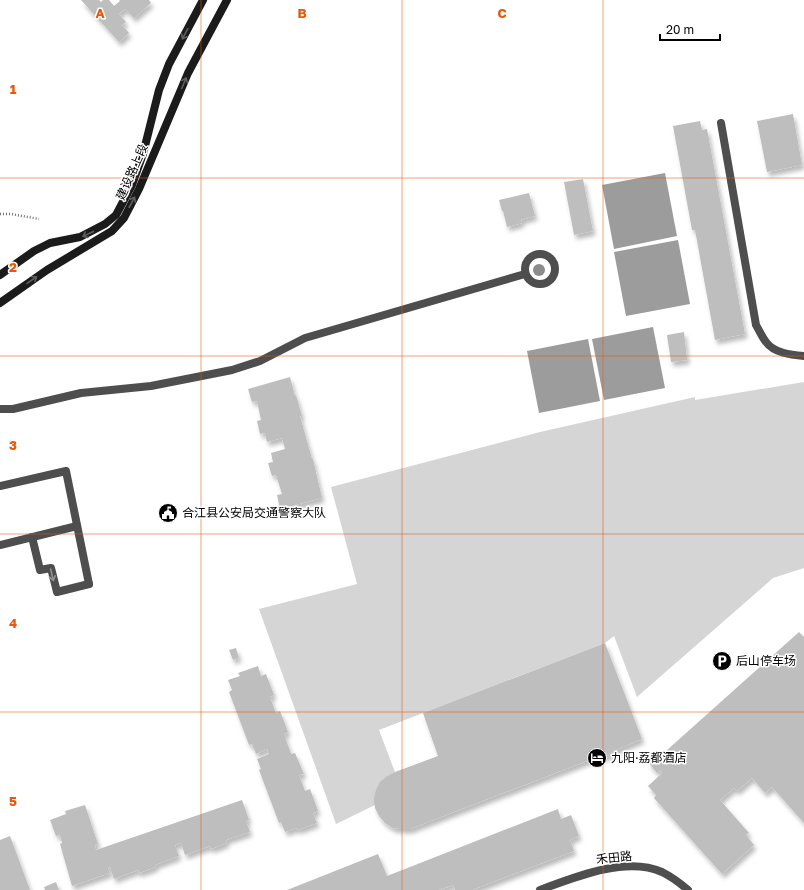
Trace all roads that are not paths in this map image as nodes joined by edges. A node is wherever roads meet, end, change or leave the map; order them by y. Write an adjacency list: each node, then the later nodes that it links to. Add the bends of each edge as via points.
1 (203, 0): 4 (main road, 建设路上段, one-way to 4, via 169,64 159,90 143,154 132,185 116,215 93,232 50,243 34,251)
2 (227, 0): 6 (main road, 建设路上段, one-way to 2, via 47,270 112,231 124,218 139,189 188,73)
3 (721, 123): 7 (street, via 756,325 766,342 777,351)
4 (0, 274)
5 (525, 274): 8 (street, via 305,338 260,361 232,370 151,386 81,393)
6 (0, 303)
7 (804, 356)
8 (13, 408): 9 (street); 10 (street)
9 (0, 410)
10 (0, 413)
11 (0, 486): 12 (street, via 66,471)
12 (77, 526): 13 (street); 13 (street, one-way to 12, via 40,570 51,568 56,592 90,584)
13 (32, 537): 14 (street)
14 (0, 545)
15 (540, 890): 16 (street, 禾田路, via 587,873 634,866 662,872)
16 (688, 890)

